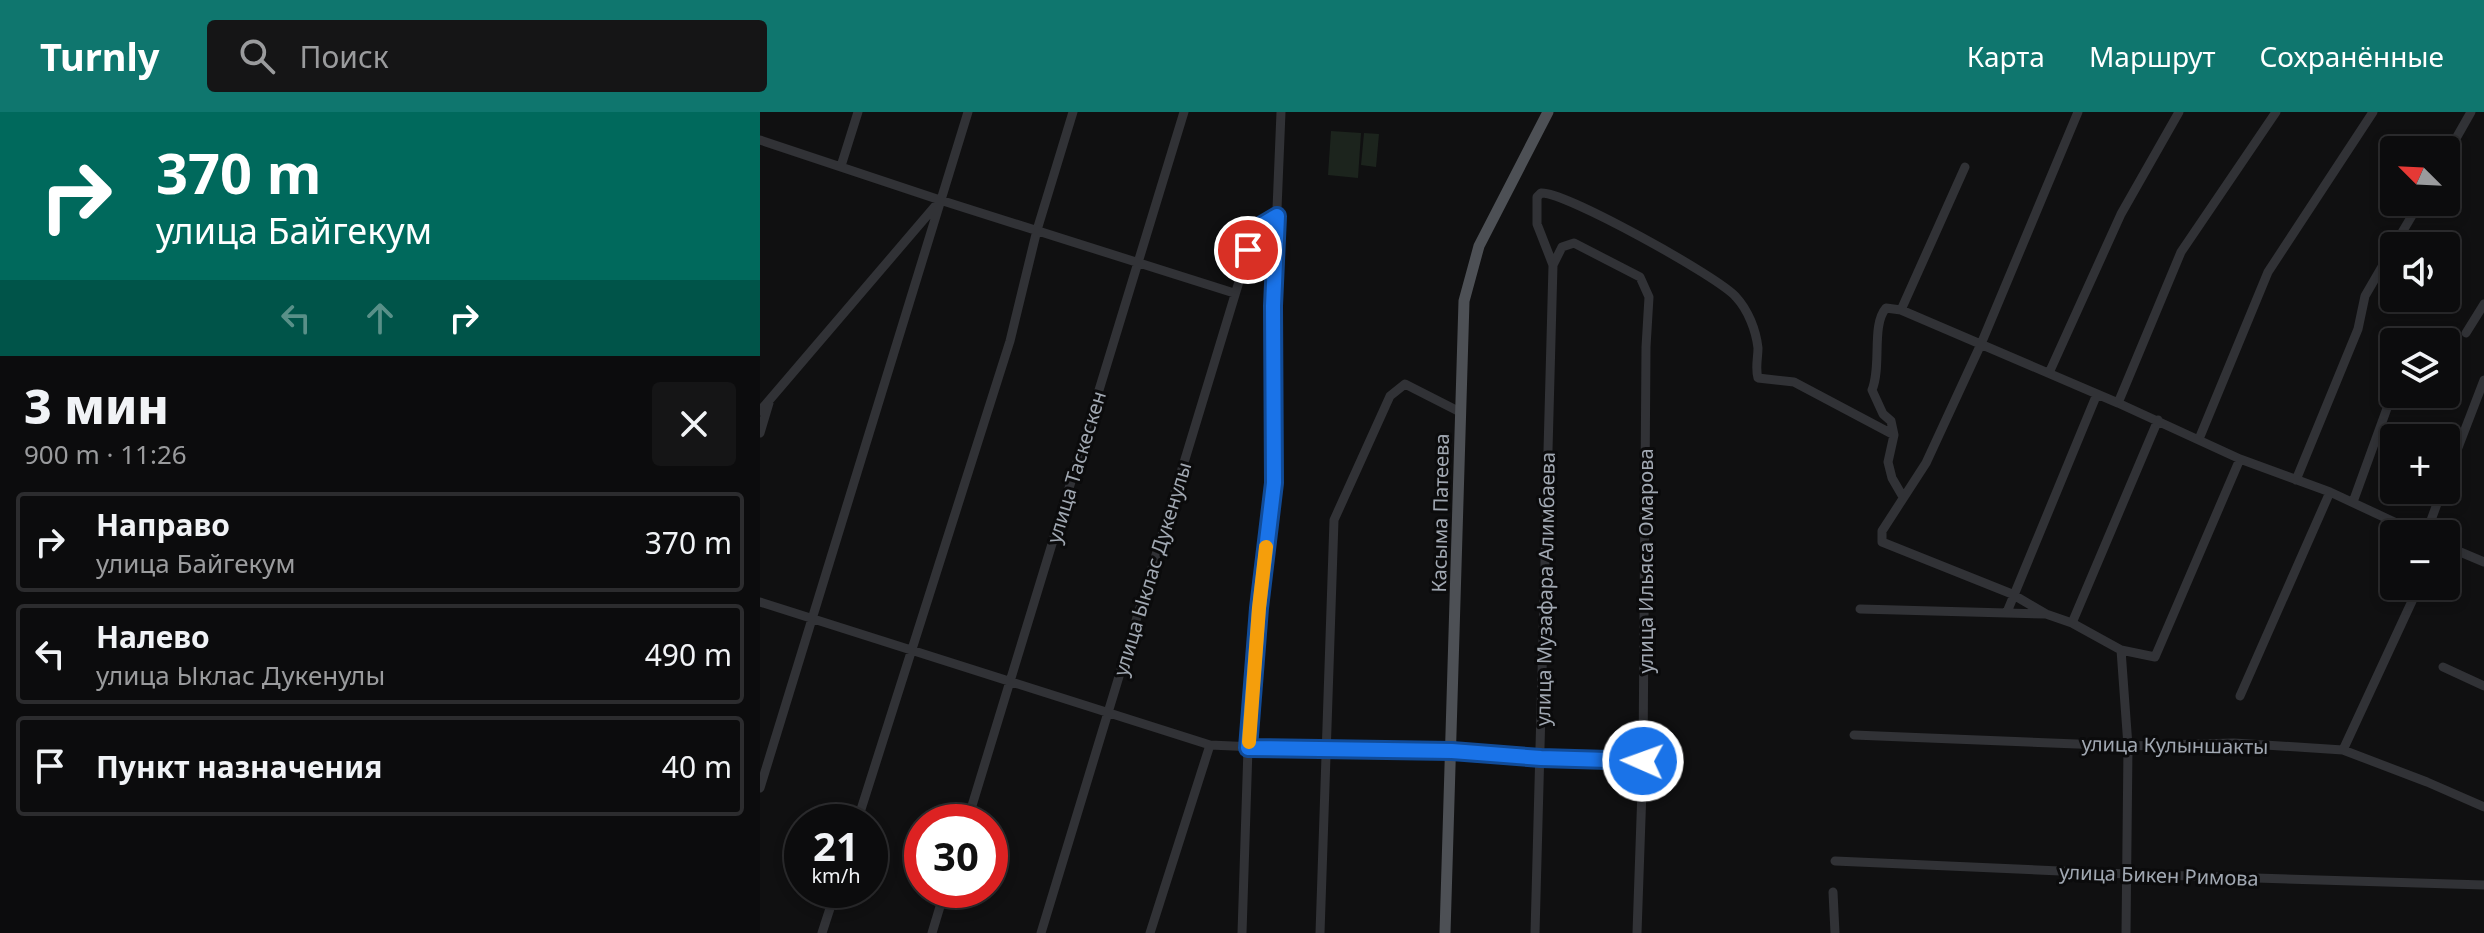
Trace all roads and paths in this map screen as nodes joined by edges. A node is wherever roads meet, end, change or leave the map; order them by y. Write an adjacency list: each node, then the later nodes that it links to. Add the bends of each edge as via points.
1 (858, 112): 14 (street)
2 (968, 112): 16 (street)
3 (1073, 112): 18 (street)
4 (1184, 112): 20 (street, улица Таскескен)
5 (1281, 112): 17 (street)
6 (1548, 112): 35 (main road, Касыма Патеева, via 1479,246 1464,301)
7 (2078, 112): 27 (street)
8 (2179, 112): 28 (street, via 2121,214)
9 (2276, 112): 32 (street, via 2181,252)
10 (2373, 112): 39 (street, via 2268,272)
11 (2471, 112): 12 (street)
12 (2457, 136)
13 (760, 140): 14 (street)
14 (841, 166): 16 (street)
15 (1965, 167): 25 (street)
16 (940, 200): 18 (street); 31 (street); 55 (street)
17 (1277, 216): 23 (street, улица Ыклас Дукенулы, via 1255,229); 67 (street, via 1274,483)
18 (1037, 230): 20 (street); 58 (street, via 1010,341)
19 (1562, 247): 21 (street, улица Музафара Алимбаева); 72 (street, улица Ильяса Омарова, via 1574,243 1624,267 1640,277 1649,297)
20 (1138, 262): 23 (street); 60 (street, улица Таскескен)
21 (1553, 265): 38 (street, via 1537,224 1537,197 1547,192 1675,255 1737,297 1753,323 1758,378 1794,382); 71 (street, улица Музафара Алимбаева)
22 (2380, 270): 42 (street, via 2365,296 2358,329)
23 (1234, 293): 63 (street, улица Ыклас Дукенулы)
24 (2484, 304): 26 (street)
25 (1901, 310): 27 (street); 38 (street, via 1886,308 1879,316 1878,376 1872,390)
26 (2466, 333)
27 (1981, 344): 28 (street); 44 (street, via 1926,463)
28 (2049, 373): 30 (street)
29 (2484, 380): 40 (street)
30 (2097, 394): 32 (street); 49 (street)
31 (770, 399): 34 (street); 37 (street)
32 (2118, 403): 36 (street)
33 (2387, 408): 45 (street)
34 (760, 411)
35 (1460, 412): 68 (street, via 1405,384 1390,396 1334,520); 70 (main road, Касыма Патеева)
36 (2158, 420): 39 (street); 56 (street)
37 (760, 433)
38 (1894, 435): 44 (street, via 1888,462)
39 (2199, 439): 41 (street)
40 (2460, 443)
41 (2240, 459): 42 (street); 57 (street, via 2155,657)
42 (2296, 480): 43 (street)
43 (2330, 492): 45 (street); 62 (street)
44 (1903, 497): 49 (street, via 1882,531 1882,542)
45 (2353, 502): 46 (street)
46 (2392, 520)
47 (2460, 552): 48 (street)
48 (2484, 562)
49 (2012, 594): 53 (street); 54 (street)
50 (2413, 600): 69 (street)
51 (760, 602): 55 (street)
52 (1860, 609): 53 (street)
53 (2007, 612): 54 (street)
54 (2046, 614): 56 (street)
55 (812, 619): 58 (street); 73 (street)
56 (2072, 623): 57 (street)
57 (2121, 650): 66 (street)
58 (911, 651): 60 (street); 74 (street)
59 (2443, 667): 61 (street)
60 (1011, 683): 63 (street); 75 (street, улица Таскескен)
61 (2484, 686)
62 (2240, 696)
63 (1109, 713): 65 (street); 85 (street, улица Ыклас Дукенулы)
64 (1854, 735): 66 (street, улица Кулыншакты)
65 (1210, 745): 67 (street); 86 (street)
66 (2128, 746): 69 (street, улица Кулыншакты, via 2234,743); 78 (street)
67 (1248, 748): 68 (street); 87 (street)
68 (1325, 750): 70 (street); 88 (street)
69 (2343, 750): 76 (street, улица Кулыншакты)
70 (1452, 751): 71 (street); 89 (main road, Касыма Патеева)
71 (1541, 758): 72 (street); 90 (street, улица Музафара Алимбаева)
72 (1643, 761): 91 (street, улица Ильяса Омарова)
73 (760, 788)
74 (863, 804)
75 (973, 804)
76 (2484, 807)
77 (1835, 861): 78 (street, улица Бикен Римова)
78 (2127, 874): 79 (street, улица Бикен Римова); 93 (street)
79 (2484, 885)
80 (1833, 892): 92 (street)
81 (830, 908): 83 (street)
82 (940, 908): 84 (street)
83 (822, 933)
84 (932, 933)
85 (1041, 933)
86 (1150, 933)
87 (1242, 933)
88 (1320, 933)
89 (1445, 933)
90 (1535, 933)
91 (1637, 933)
92 (1835, 933)
93 (2126, 933)

